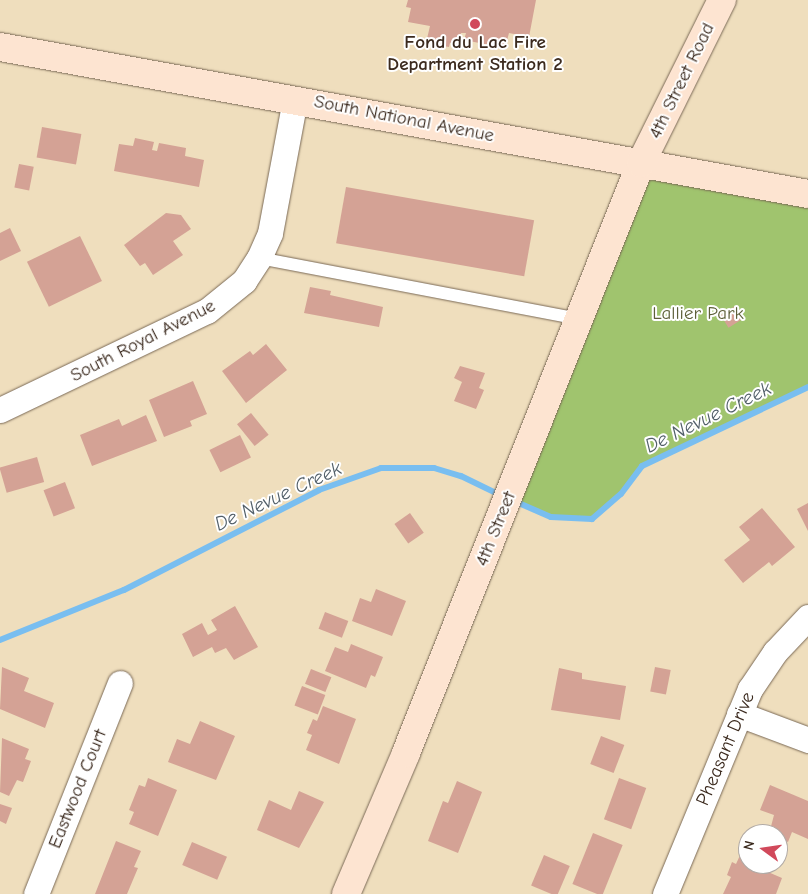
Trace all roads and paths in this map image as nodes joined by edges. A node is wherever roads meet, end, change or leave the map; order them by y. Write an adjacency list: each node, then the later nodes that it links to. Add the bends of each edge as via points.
1 (722, 0): 4 (street, 4th Street Road)
2 (0, 47): 3 (street, South National Avenue)
3 (295, 99): 4 (street, South National Avenue); 6 (street, South Royal Avenue, via 273,220)
4 (641, 163): 5 (street, South National Avenue); 7 (street, 4th Street)
5 (808, 194)
6 (260, 258): 7 (lane); 8 (street, South Royal Avenue, via 234,291 207,311)
7 (579, 319): 14 (street, 4th Street)
8 (0, 410)
9 (808, 617): 11 (street, Pheasant Drive, via 775,652)
10 (120, 683): 13 (street, Eastwood Court)
11 (739, 714): 12 (street); 15 (street, Pheasant Drive)
12 (808, 740)
13 (36, 894)
14 (346, 894)
15 (665, 894)

